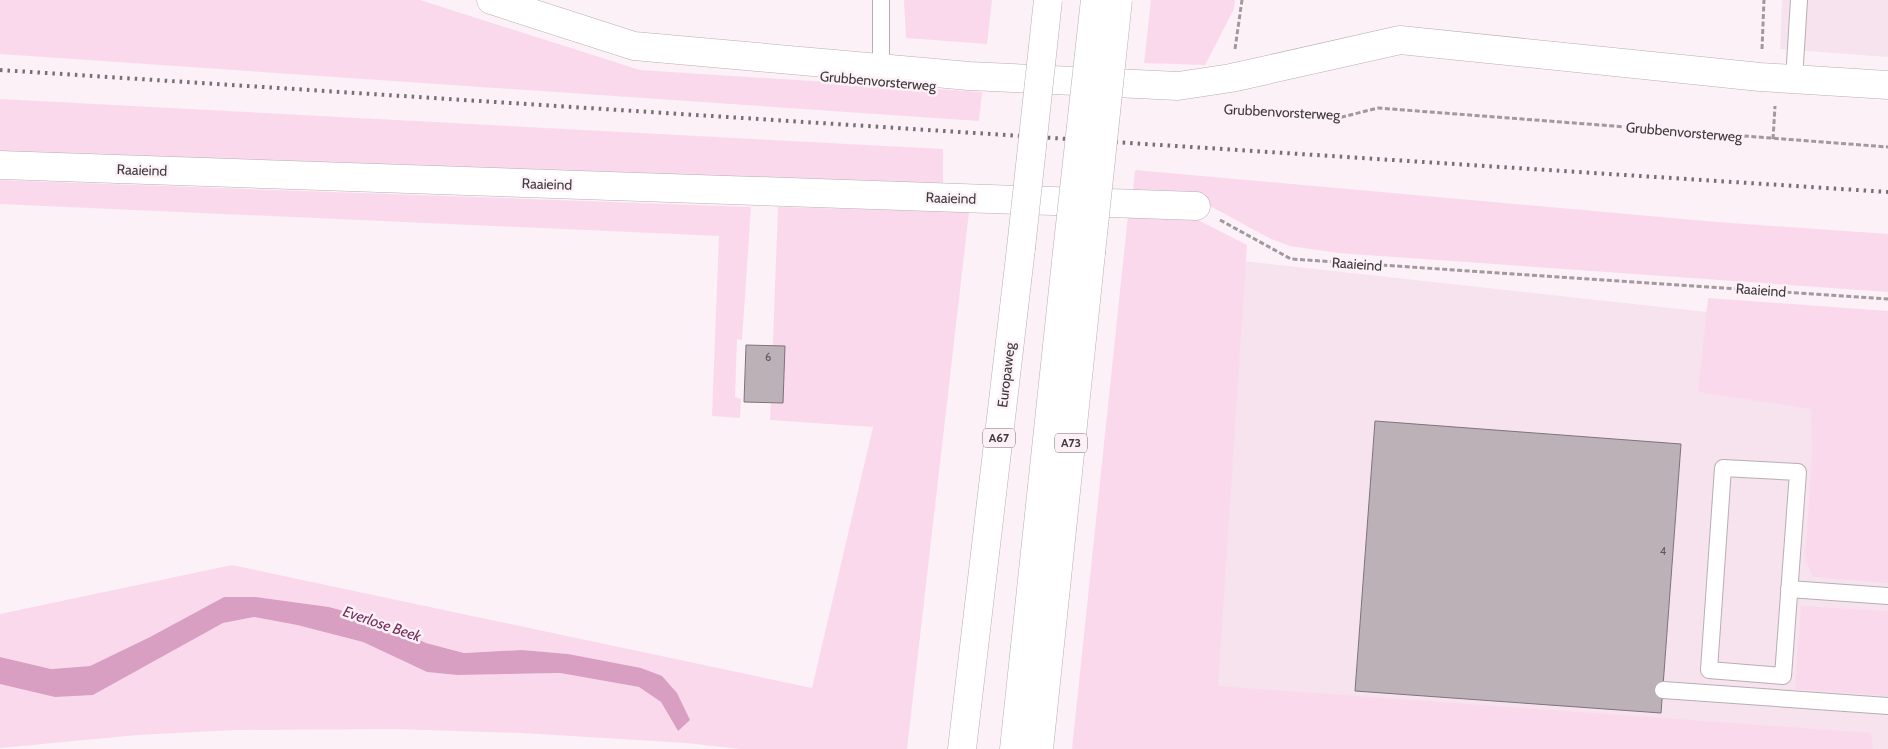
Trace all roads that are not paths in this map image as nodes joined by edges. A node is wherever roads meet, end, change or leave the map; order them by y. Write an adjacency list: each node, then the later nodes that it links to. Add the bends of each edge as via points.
1 (491, 0): 7 (main road, via 634,46)
2 (881, 0): 7 (lane)
3 (1048, 0): 18 (main road, Europaweg / A67, bridge)
4 (1095, 0): 12 (main road, bridge)
5 (1118, 0): 12 (main road, bridge)
6 (1799, 0): 8 (lane)
7 (881, 68): 8 (main road, via 968,76 1178,86 1231,78 1400,40)
8 (1794, 79): 9 (main road)
9 (1888, 85)
10 (0, 165): 11 (main road, Raaieind)
11 (1196, 206)
12 (1079, 253): 15 (main road)
13 (1789, 589): 13 (lane, via 1798,472 1722,468 1709,670 1783,676); 14 (lane)
14 (1888, 596)
15 (1039, 632): 19 (main road); 20 (main road)
16 (1663, 690): 17 (lane)
17 (1888, 706)
18 (962, 749)
19 (1014, 749)
20 (1039, 749)

